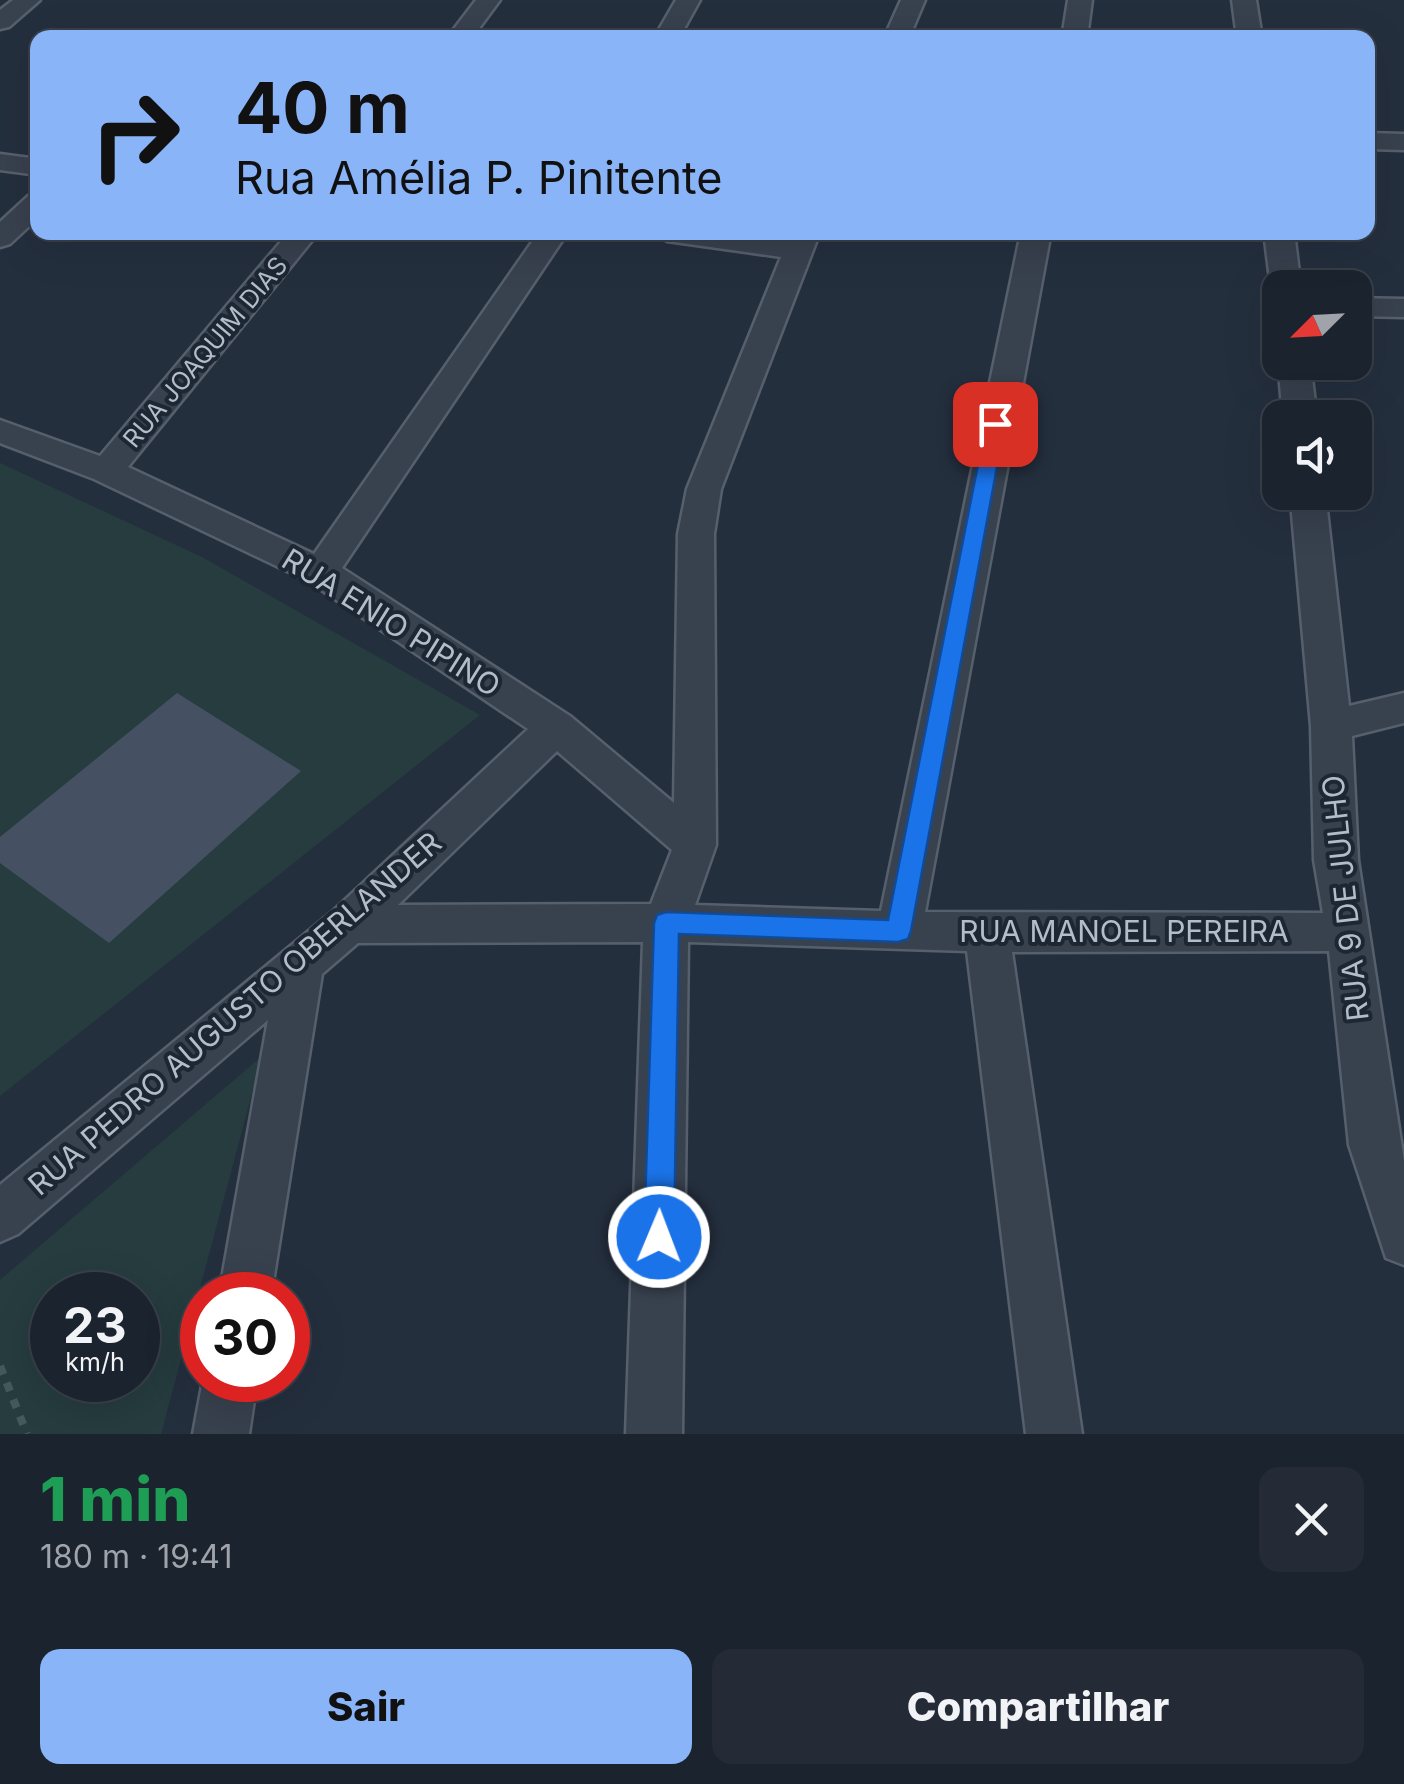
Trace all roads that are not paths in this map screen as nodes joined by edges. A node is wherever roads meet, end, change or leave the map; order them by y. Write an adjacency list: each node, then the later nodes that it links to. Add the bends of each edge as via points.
1 (28, 0): 7 (street)
2 (488, 0): 8 (street)
3 (688, 0): 9 (street)
4 (913, 0): 10 (street)
5 (1080, 0): 11 (street)
6 (1244, 0): 12 (street)
7 (0, 22)
8 (465, 30)
9 (671, 30)
10 (900, 30)
11 (1075, 30)
12 (1249, 30)
13 (1375, 142): 14 (street)
14 (1404, 142)
15 (0, 162): 16 (street)
16 (30, 166)
17 (30, 210): 18 (street)
18 (0, 238)
19 (298, 240): 28 (street, RUA JOAQUIM DIAS)
20 (549, 240): 30 (street)
21 (1034, 240): 37 (street)
22 (1279, 240): 24 (street)
23 (802, 241): 34 (street, via 704,489 694,651)
24 (1283, 270)
25 (1372, 307): 26 (street)
26 (1404, 308)
27 (0, 431): 28 (street, RUA ENIO PIPINO)
28 (106, 471): 30 (street, RUA ENIO PIPINO)
29 (1309, 510): 32 (street, RUA 9 DE JULHO)
30 (321, 572): 33 (street, RUA ENIO PIPINO)
31 (1404, 708): 32 (street)
32 (1331, 726): 38 (street, RUA 9 DE JULHO, via 1336,860)
33 (556, 727): 34 (street, RUA ENIO PIPINO); 36 (street, RUA PEDRO AUGUSTO OBERLANDER)
34 (695, 845): 35 (street)
35 (666, 923): 36 (street, RUA MANOEL PEREIRA); 37 (street, RUA MANOEL PEREIRA); 46 (street)
36 (348, 924): 40 (street, RUA PEDRO AUGUSTO OBERLANDER)
37 (898, 931): 39 (street, RUA MANOEL PEREIRA)
38 (1349, 932): 39 (street, RUA MANOEL PEREIRA); 42 (street, RUA 9 DE JULHO, via 1374,1146)
39 (987, 934): 47 (street)
40 (301, 964): 41 (street, RUA PEDRO AUGUSTO OBERLANDER); 43 (street)
41 (0, 1217)
42 (1404, 1240)
43 (248, 1272)
44 (226, 1402): 45 (street)
45 (221, 1434)
46 (654, 1434)
47 (1054, 1434)

